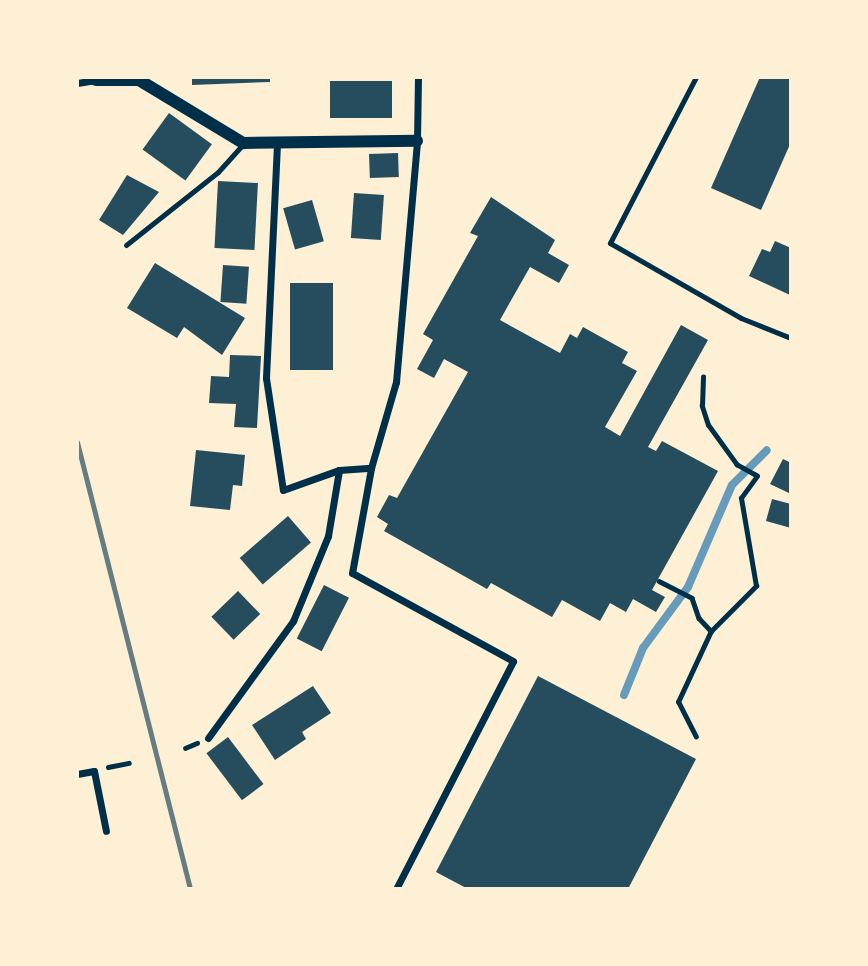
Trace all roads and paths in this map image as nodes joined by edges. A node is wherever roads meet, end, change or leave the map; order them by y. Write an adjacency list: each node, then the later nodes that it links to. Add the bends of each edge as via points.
1 (418, 77): 5 (street)
2 (696, 77): 9 (lane, via 610,243 741,318)
3 (96, 80): 4 (street); 6 (street, via 139,80)
4 (77, 83)
5 (417, 141): 7 (street); 11 (street, via 396,382)
6 (243, 143): 7 (street); 8 (lane, via 218,172)
7 (277, 144): 12 (street, via 266,378 284,491)
8 (126, 245)
9 (791, 338)
10 (703, 377): 14 (path, via 702,406 708,425 737,465 757,476 741,498 756,586)
11 (371, 468): 12 (street); 19 (street, via 352,573 513,661)
12 (339, 470): 16 (street, via 328,536 293,621)
13 (659, 581): 14 (path, via 687,595)
14 (711, 631): 15 (path, via 678,702)
15 (696, 737)
16 (208, 738)
17 (77, 774): 18 (street, via 94,771)
18 (106, 831)
19 (396, 889)

